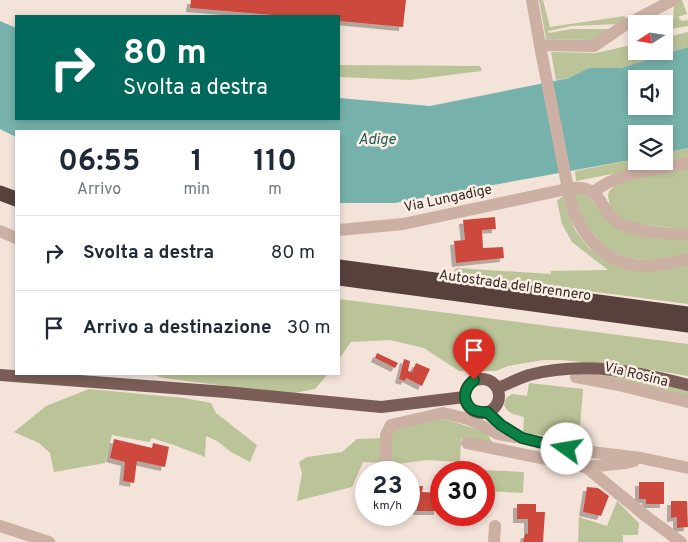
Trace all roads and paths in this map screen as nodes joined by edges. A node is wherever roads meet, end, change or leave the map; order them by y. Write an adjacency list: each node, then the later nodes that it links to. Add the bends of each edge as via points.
1 (532, 0): 3 (street)
2 (673, 0): 3 (street, via 594,46)
3 (540, 48): 5 (street, bridge)
4 (688, 163): 6 (street, via 620,177)
5 (568, 191): 6 (street, via 585,188); 11 (street, Via Lungadige, via 403,224); 15 (street, via 586,236 608,255 644,266)
6 (594, 192): 13 (street, via 608,213 621,224)
7 (0, 193): 8 (highway)
8 (15, 199)
9 (0, 204): 10 (highway)
10 (15, 209)
11 (340, 230)
12 (0, 231): 14 (street)
13 (688, 234)
14 (15, 238)
15 (688, 259)
16 (340, 267): 18 (highway, Autostrada del Brennero)
17 (340, 278): 19 (highway, Autostrada del Brennero)
18 (688, 314)
19 (688, 325)
20 (0, 376): 24 (main road, via 381,407)
21 (576, 377): 25 (street, Via Rosina)
22 (688, 385): 23 (main road, via 628,371 574,368 527,376)
23 (498, 388): 24 (main road, via 488,380 474,380); 26 (main road, via 499,398 495,407)
24 (465, 397): 26 (main road, via 472,410)
25 (688, 402)
26 (487, 412): 27 (street)
27 (522, 438): 29 (street, via 567,449); 30 (street, via 498,434 468,419 443,413 391,425 386,434)
28 (467, 443): 31 (street)
29 (642, 458): 31 (street); 32 (street)
30 (386, 461)
31 (586, 467): 37 (street)
32 (688, 468)
33 (0, 526): 35 (street)
34 (495, 526): 36 (street)
35 (49, 542)
36 (494, 542)
37 (681, 542)

